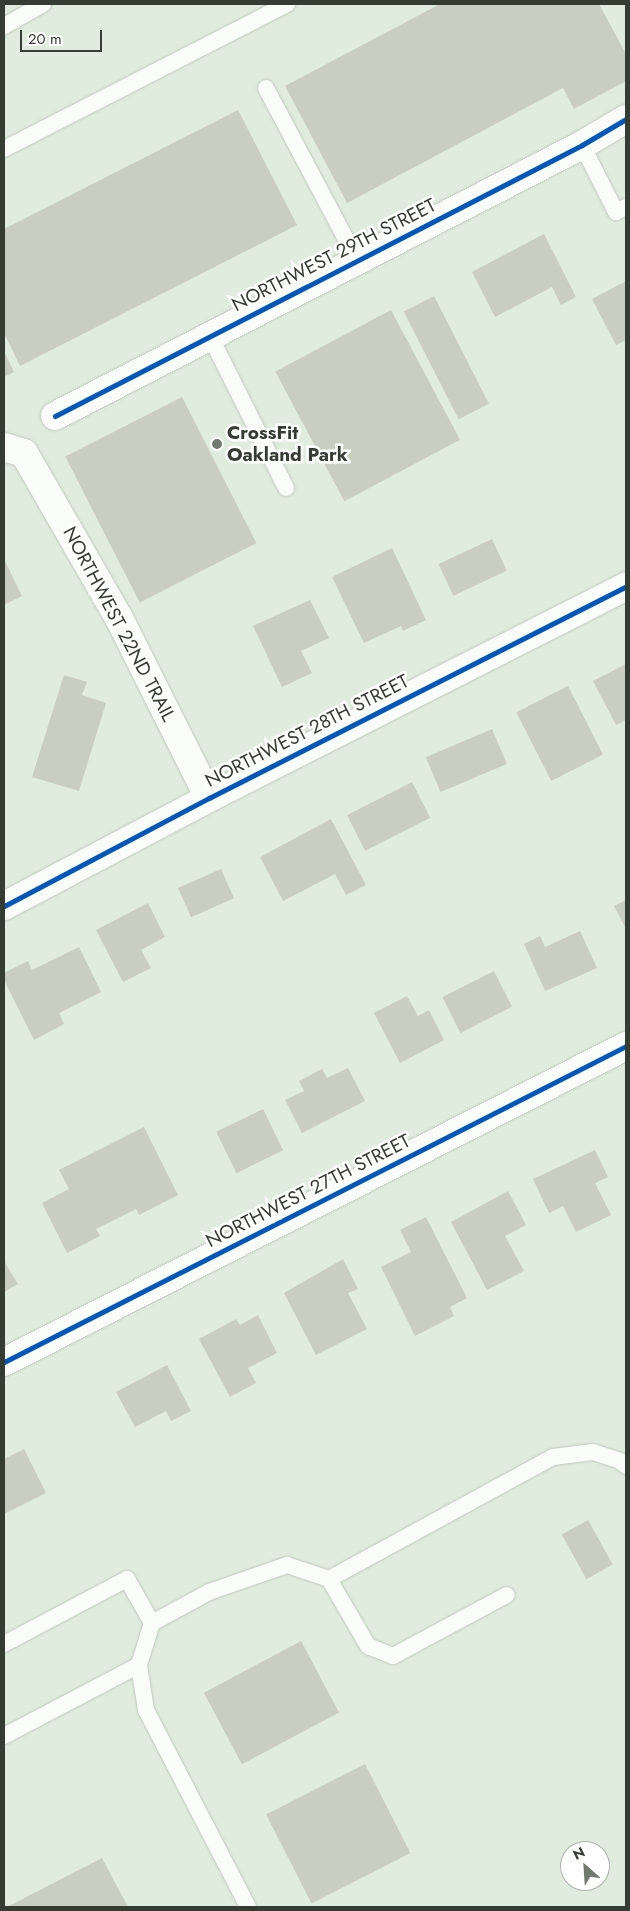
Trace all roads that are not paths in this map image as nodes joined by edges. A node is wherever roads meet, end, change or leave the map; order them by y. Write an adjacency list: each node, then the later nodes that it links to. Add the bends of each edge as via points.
1 (42, 4): 3 (lane)
2 (287, 4): 7 (lane)
3 (4, 26)
4 (266, 88): 9 (lane)
5 (626, 119): 6 (street, NORTHWEST 29TH STREET)
6 (582, 145): 8 (lane, via 616,212); 9 (street, NORTHWEST 29TH STREET)
7 (4, 149)
8 (626, 207)
9 (357, 260): 10 (street, NORTHWEST 29TH STREET)
10 (210, 336): 11 (street, NORTHWEST 29TH STREET); 13 (lane)
11 (55, 416)
12 (14, 450): 15 (street, NORTHWEST 22ND TRAIL, via 119,618)
13 (286, 488)
14 (626, 586): 15 (street, NORTHWEST 28TH STREET)
15 (210, 798): 16 (street, NORTHWEST 28TH STREET)
16 (4, 906)
17 (626, 1046): 18 (street, NORTHWEST 27TH STREET)
18 (4, 1362)
19 (626, 1466): 20 (lane, via 593,1452 553,1457)
20 (329, 1579): 21 (lane, via 368,1646 393,1656); 22 (lane, via 287,1565 209,1592)
21 (507, 1595)
22 (152, 1623): 23 (lane, via 128,1579); 24 (lane)
23 (4, 1644)
24 (139, 1665): 25 (lane); 26 (lane, via 146,1710)
25 (4, 1736)
26 (248, 1907)

